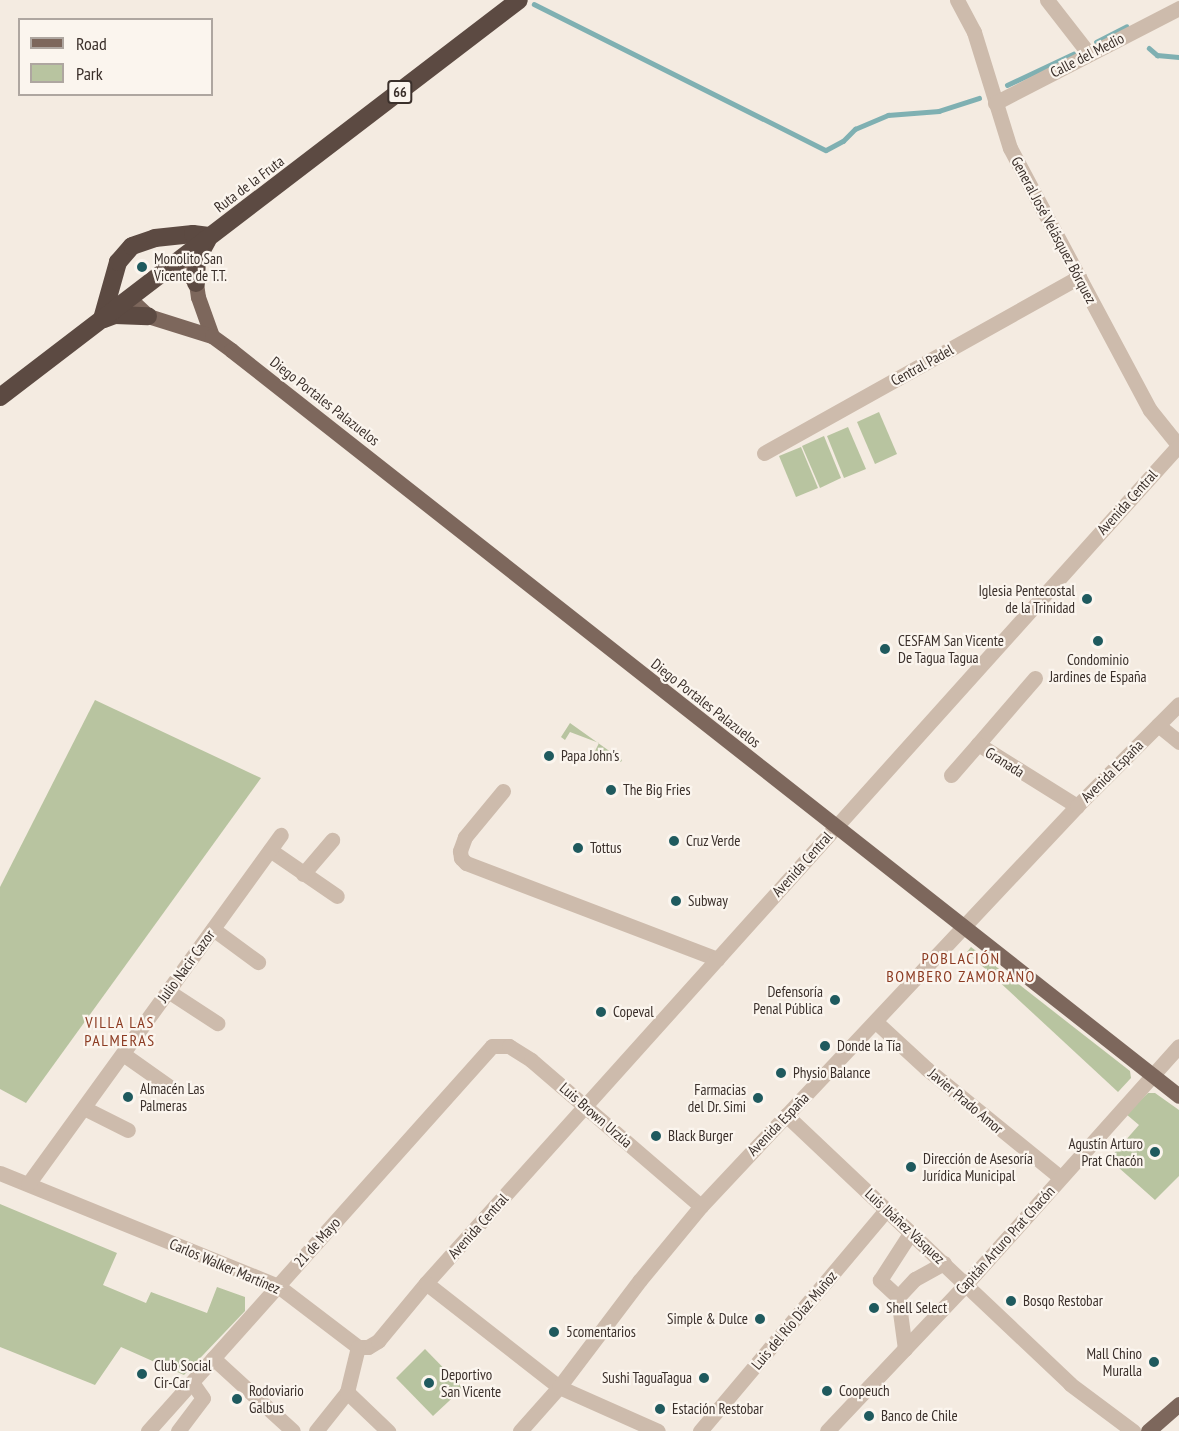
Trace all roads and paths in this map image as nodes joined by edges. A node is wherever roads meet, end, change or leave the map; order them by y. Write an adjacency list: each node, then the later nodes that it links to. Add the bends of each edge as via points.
1 (519, 0): 7 (highway, Ruta de la Fruta / 66)
2 (958, 0): 6 (street, General José Velásquez Bórquez, via 974,32)
3 (1047, 0): 5 (street)
4 (1179, 8): 5 (street, Calle del Medio)
5 (1089, 54): 6 (street, Calle del Medio)
6 (995, 103): 11 (street, General José Velásquez Bórquez, via 1010,148)
7 (209, 236): 8 (highway, via 193,234); 9 (highway, Ruta de la Fruta / 66); 12 (highway, via 197,259)
8 (141, 241): 9 (highway, via 160,247); 10 (highway, via 123,254)
9 (176, 262): 12 (main road); 13 (highway, Ruta de la Fruta / 66)
10 (116, 270): 13 (highway, via 121,288); 15 (highway)
11 (1079, 277): 18 (street, General José Velásquez Bórquez, via 1150,410); 19 (street, Central Padel)
12 (196, 282): 16 (main road)
13 (129, 298): 14 (main road); 15 (highway, Ruta de la Fruta / 66)
14 (148, 316): 15 (highway, via 115,315); 16 (main road)
15 (102, 319): 17 (highway, Ruta de la Fruta / 66)
16 (212, 336): 28 (main road, Diego Portales Palazuelos)
17 (0, 397)
18 (1179, 445): 28 (street, Avenida Central)
19 (764, 453)
20 (1035, 678): 24 (street, Granada)
21 (1179, 704): 22 (street, Avenida España)
22 (1158, 725): 23 (street); 27 (street, Avenida España)
23 (1179, 742)
24 (978, 744): 25 (street); 27 (street, Granada)
25 (951, 774)
26 (503, 791): 36 (street, via 465,837 460,851 466,862)
27 (1077, 806): 34 (street, Avenida España)
28 (835, 828): 34 (main road, Diego Portales Palazuelos); 36 (street, Avenida Central)
29 (281, 835): 31 (street, Julio Nacir Cazor)
30 (332, 840): 32 (street)
31 (270, 850): 32 (street); 35 (street, Julio Nacir Cazor)
32 (303, 874): 33 (street)
33 (337, 896)
34 (962, 927): 39 (street, Avenida España); 44 (main road, Diego Portales Palazuelos)
35 (213, 929): 37 (street); 38 (street, Julio Nacir Cazor)
36 (717, 959): 47 (street, Avenida Central)
37 (258, 962)
38 (168, 991): 40 (street); 43 (street, Julio Nacir Cazor)
39 (876, 1022): 49 (street, Avenida España); 52 (street, Javier Prado Amor)
40 (217, 1023)
41 (1179, 1046): 44 (street, Capitán Arturo Prat Chacón)
42 (485, 1053): 47 (street, Luis Brown Urzúa, via 492,1046 509,1046); 60 (street, 21 de Mayo)
43 (123, 1054): 45 (street); 48 (street, Julio Nacir Cazor)
44 (1152, 1075): 46 (main road, Diego Portales Palazuelos); 52 (street, Capitán Arturo Prat Chacón)
45 (170, 1087)
46 (1179, 1096)
47 (585, 1106): 54 (street, Luis Brown Urzúa); 58 (street, Avenida Central)
48 (84, 1108): 50 (street); 53 (street, Julio Nacir Cazor)
49 (786, 1115): 54 (street, Avenida España); 55 (street, Luis Ibáñez Vásquez)
50 (128, 1130)
51 (0, 1173): 53 (street, Carlos Walker Martínez)
52 (1060, 1178): 59 (street, Capitán Arturo Prat Chacón)
53 (28, 1185): 60 (street, Carlos Walker Martínez)
54 (701, 1206): 66 (street, Avenida España)
55 (887, 1209): 56 (street, Luis Ibáñez Vásquez); 76 (street, Luis del Río Díaz Muñoz)
56 (912, 1232): 57 (street, Luis Ibáñez Vásquez); 61 (street, via 880,1280)
57 (944, 1263): 59 (street, Luis Ibáñez Vásquez); 61 (street, via 915,1279)
58 (426, 1284): 62 (street, via 378,1341); 66 (street)
59 (966, 1284): 63 (street, Capitán Arturo Prat Chacón); 78 (street, Luis Ibáñez Vásquez, via 1070,1384)
60 (278, 1286): 62 (street, Carlos Walker Martínez); 64 (street, 21 de Mayo)
61 (898, 1297): 63 (street)
62 (358, 1347): 67 (street)
63 (905, 1349): 77 (street, Capitán Arturo Prat Chacón)
64 (213, 1358): 65 (street, 21 de Mayo); 71 (street)
65 (192, 1382): 69 (street, 21 de Mayo); 70 (street, via 203,1398)
66 (559, 1387): 74 (street, Avenida España); 75 (street)
67 (347, 1392): 72 (street); 73 (street)
68 (1179, 1404): 79 (main road)
69 (148, 1431)
70 (178, 1431)
71 (293, 1431)
72 (316, 1431)
73 (388, 1431)
74 (520, 1431)
75 (658, 1431)
76 (700, 1431)
77 (828, 1431)
78 (1133, 1431)
79 (1148, 1431)

